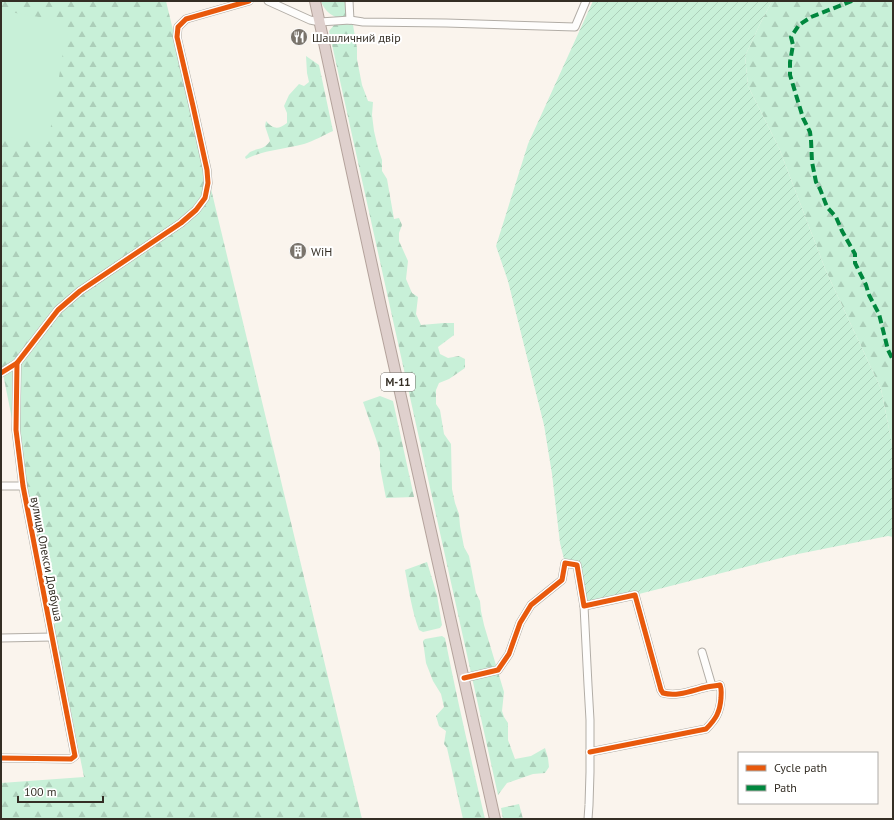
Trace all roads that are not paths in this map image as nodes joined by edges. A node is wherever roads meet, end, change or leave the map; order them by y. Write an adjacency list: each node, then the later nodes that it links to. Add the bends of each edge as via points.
1 (249, 1): 8 (street, via 186,19 178,27 177,37 207,170 205,198 181,223 80,291 58,310)
2 (268, 1): 7 (street)
3 (315, 1): 7 (highway, М-11)
4 (349, 1): 6 (street)
5 (586, 1): 6 (street, via 575,27)
6 (350, 20): 7 (street)
7 (320, 22): 16 (highway, М-11)
8 (16, 363): 9 (street); 11 (street, вулиця Олекси Довбуша, via 16,430)
9 (1, 373)
10 (1, 486): 11 (street)
11 (23, 486): 13 (street, вулиця Олекси Довбуша)
12 (584, 606): 16 (street, via 577,565 565,563 562,580 530,605 520,623 509,654 498,670); 17 (street, via 635,595 663,693 679,694); 18 (street)
13 (52, 637): 14 (street); 19 (street, вулиця Олекси Довбуша, via 75,756 71,759)
14 (1, 638)
15 (702, 652): 17 (street)
16 (464, 678): 20 (highway, М-11)
17 (712, 686): 18 (street, via 720,685 721,707 714,721 706,729)
18 (590, 752): 21 (street)
19 (1, 758)
20 (495, 819)
21 (588, 819)

